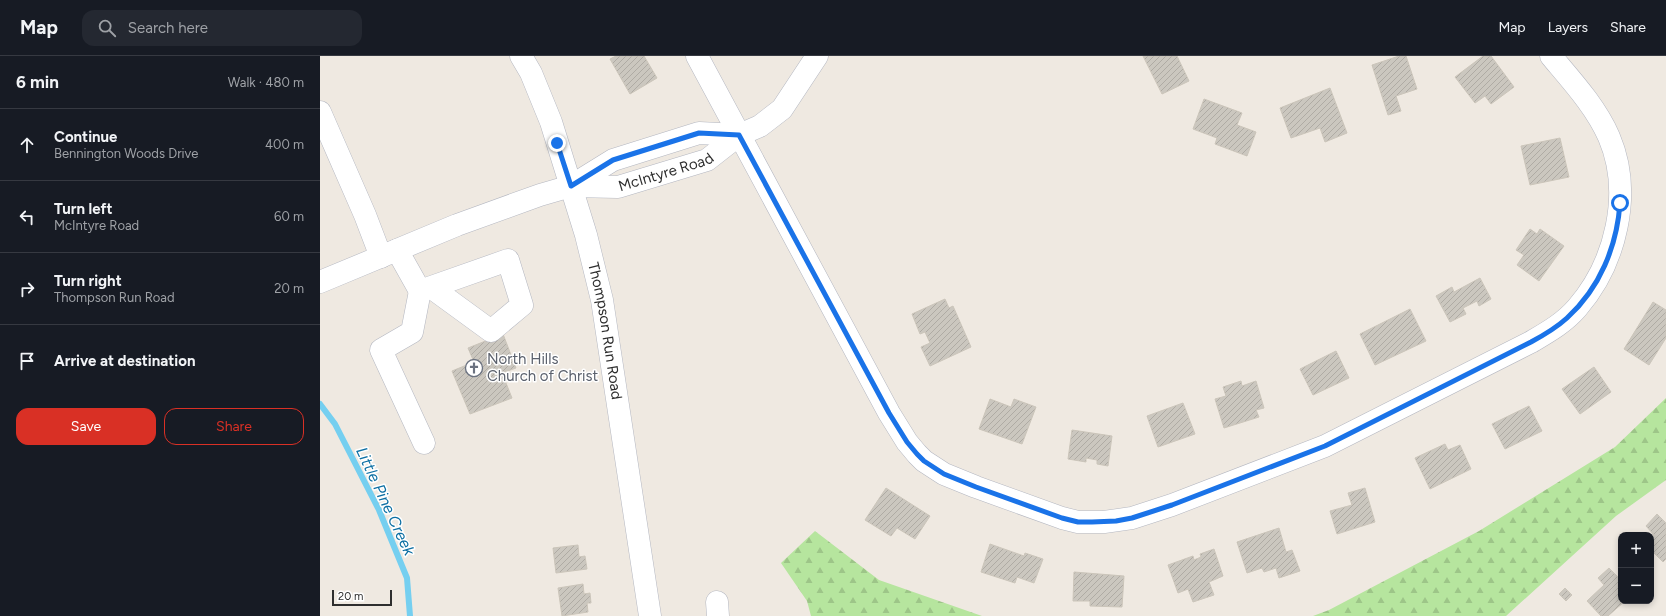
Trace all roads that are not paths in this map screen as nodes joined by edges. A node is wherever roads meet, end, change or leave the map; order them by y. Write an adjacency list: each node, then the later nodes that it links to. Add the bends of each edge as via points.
1 (521, 56): 8 (street, Thompson Run Road, via 531,73 551,122)
2 (697, 56): 6 (street)
3 (817, 56): 6 (street, via 782,109 760,126)
4 (1551, 56): 6 (street, via 1600,121 1613,148 1619,177 1619,214 1613,243 1599,276 1577,308 1554,328 1531,342 1325,446 1172,505 1132,518 1104,522 1078,522 1032,508 944,474 917,454 889,413)
5 (320, 112): 7 (street)
6 (739, 135): 8 (street, McIntyre Road, via 692,135 613,160); 8 (street, McIntyre Road, via 707,160 618,187)
7 (325, 136): 9 (street, via 365,215)
8 (571, 186): 9 (street, McIntyre Road, via 457,225); 12 (street, Thompson Run Road, via 602,300)
9 (389, 254): 10 (street, McIntyre Road); 11 (street, via 426,289 412,332 382,350)
10 (320, 282)
11 (424, 443)
12 (650, 616)

